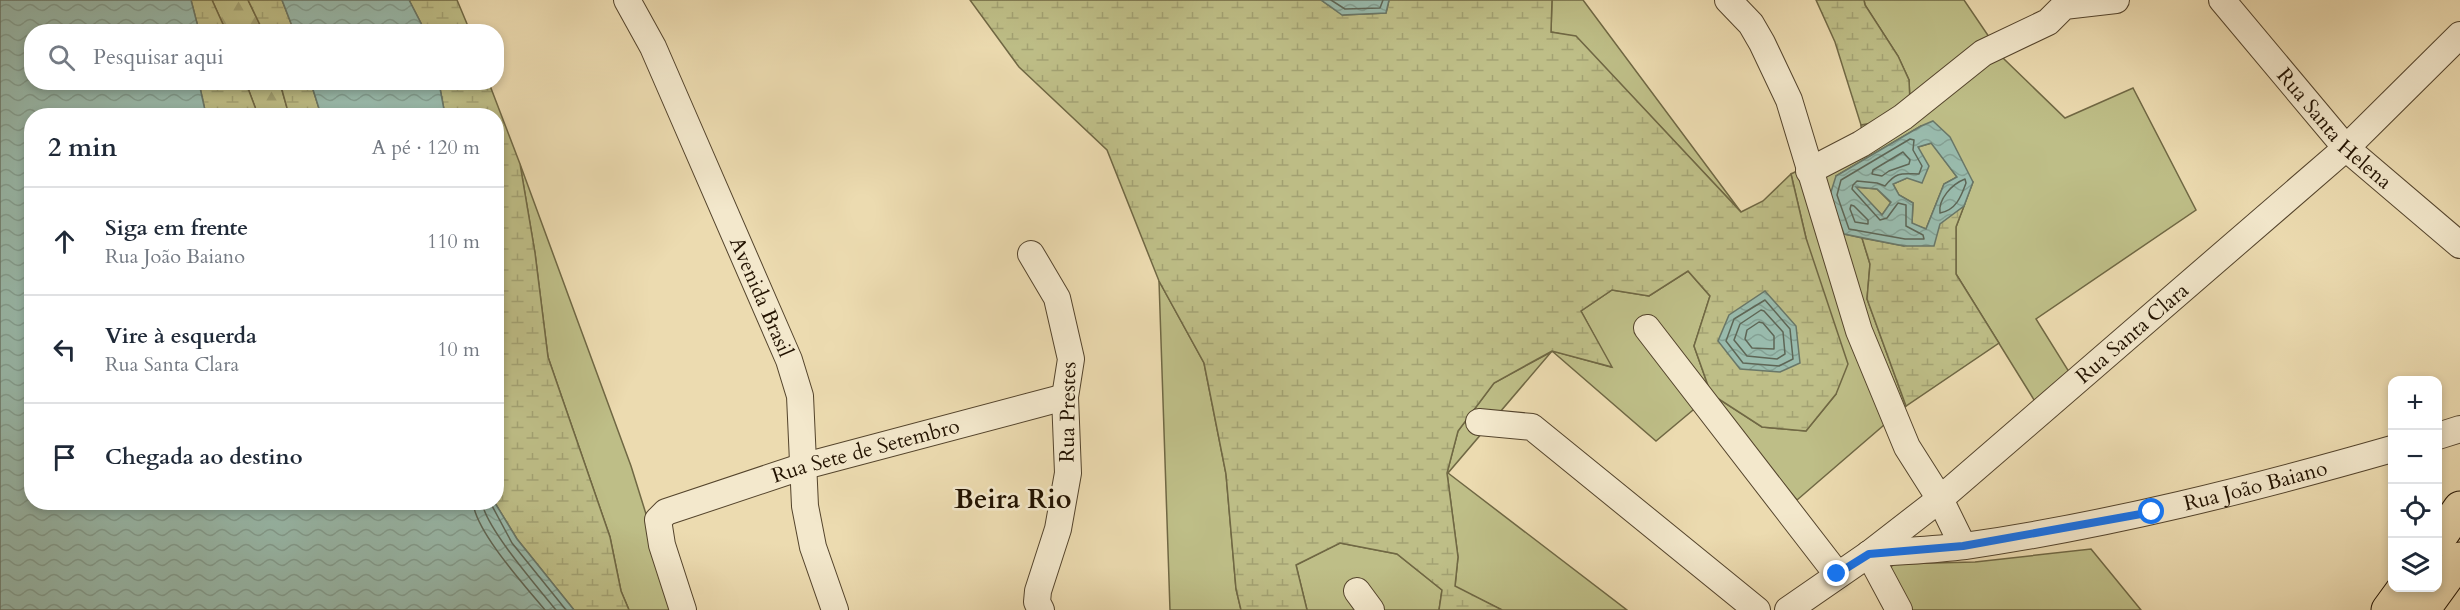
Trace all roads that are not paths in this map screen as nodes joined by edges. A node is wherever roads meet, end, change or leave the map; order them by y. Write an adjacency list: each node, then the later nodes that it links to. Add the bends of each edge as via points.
1 (627, 0): 17 (street, Avenida Brasil, via 653,47 789,360 800,396)
2 (1728, 0): 8 (street, via 1750,24 1775,68 1789,100)
3 (2116, 0): 5 (street)
4 (2222, 0): 7 (street, Rua Santa Helena)
5 (2062, 3): 8 (street, via 2048,22 1983,53 1895,123)
6 (2460, 35): 7 (street, Rua Santa Clara)
7 (2346, 148): 9 (street, Rua Santa Helena); 18 (street, Rua Santa Clara)
8 (1809, 171): 18 (street, via 1859,331 1907,447)
9 (2460, 245)
10 (1031, 254): 12 (street, Rua Prestes, via 1057,298 1071,359)
11 (1647, 328): 24 (street)
12 (1065, 397): 17 (street, Rua Sete de Setembro); 28 (street, Rua Prestes, via 1068,473 1058,530 1038,591)
13 (1479, 422): 29 (street, via 1532,427)
14 (2460, 429): 15 (street)
15 (2442, 435)
16 (2388, 450): 21 (street, Rua João Baiano, via 2141,515)
17 (801, 467): 26 (street, Rua Sete de Setembro, via 666,512 658,520 662,546); 27 (street, Avenida Brasil, via 813,547)
18 (1940, 499): 21 (street); 22 (street, Rua Santa Clara)
19 (2459, 510): 20 (main road)
20 (2439, 538)
21 (1963, 546): 22 (street, Rua João Baiano)
22 (1869, 554): 24 (street, Rua Santa Clara); 31 (street)
23 (2460, 559): 33 (main road)
24 (1837, 574): 30 (street, Rua Santa Clara)
25 (2401, 592): 32 (main road)
26 (683, 610)
27 (835, 610)
28 (1041, 610)
29 (1757, 610)
30 (1788, 610)
31 (1899, 610)
32 (2388, 610)
33 (2423, 610)

